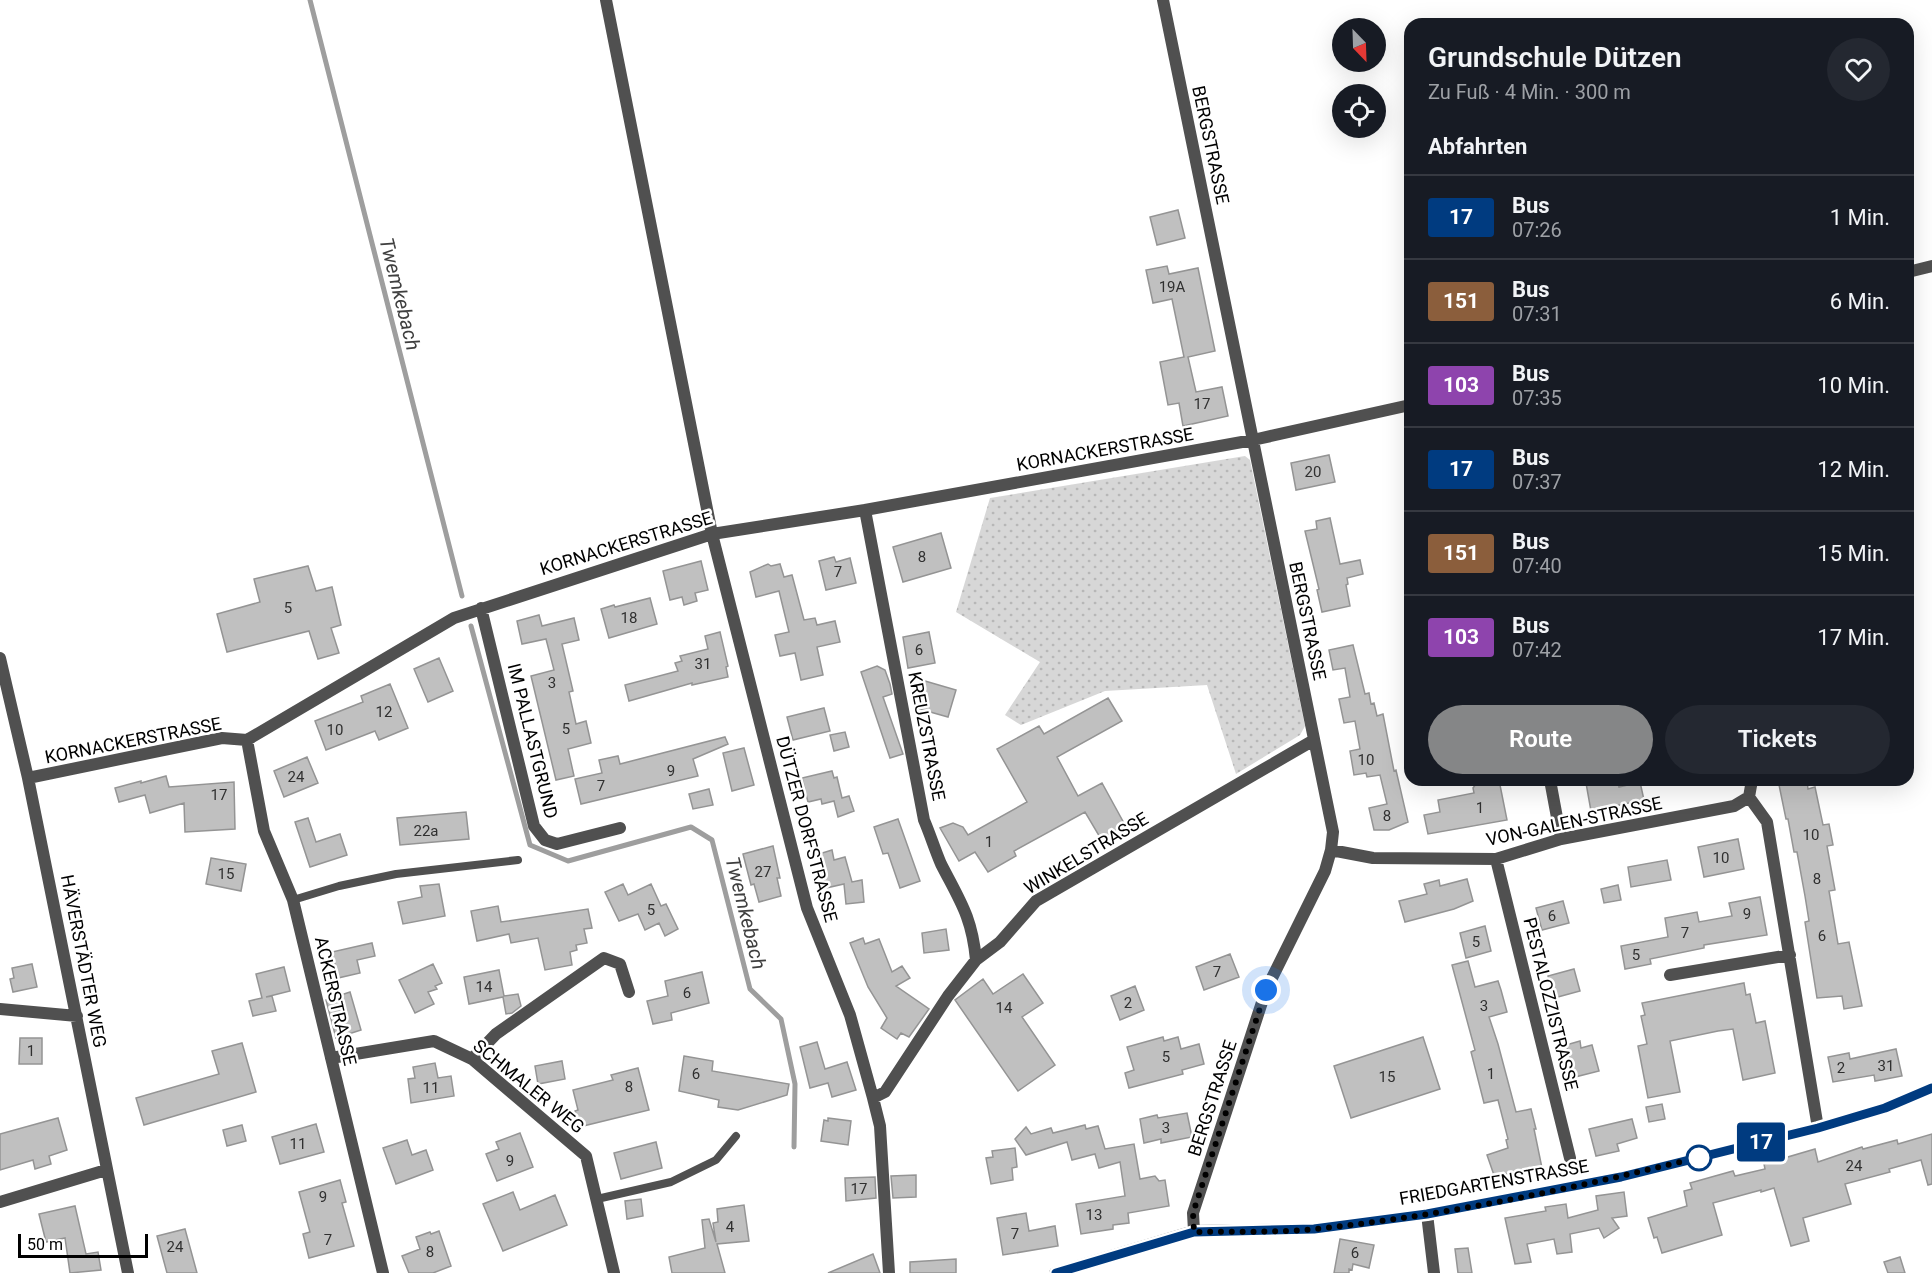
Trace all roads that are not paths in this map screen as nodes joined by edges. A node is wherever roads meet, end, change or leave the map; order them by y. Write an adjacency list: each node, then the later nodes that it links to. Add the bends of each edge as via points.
1 (606, 0): 8 (street, DÜTZER DORFSTRASSE)
2 (1162, 0): 6 (street, BERGSTRASSE)
3 (1932, 266): 4 (street)
4 (1914, 270)
5 (1404, 406): 6 (street, KORNACKERSTRASSE)
6 (1253, 440): 7 (street, KORNACKERSTRASSE); 12 (street, BERGSTRASSE)
7 (865, 510): 8 (street, KORNACKERSTRASSE); 24 (street, KREUZSTRASSE, via 924,820 970,923)
8 (712, 534): 9 (street, KORNACKERSTRASSE); 32 (street, DÜTZER DORFSTRASSE, via 807,908 850,1015)
9 (481, 608): 11 (street, KORNACKERSTRASSE, via 454,618); 17 (street, IM PALLASTGRUND, via 534,826 545,840 557,844)
10 (0, 658): 13 (street, HÄVERSTÄDTER WEG)
11 (247, 740): 13 (street, KORNACKERSTRASSE, via 222,738); 22 (street, ACKERSTRASSE, via 264,831)
12 (1314, 740): 19 (street, BERGSTRASSE, via 1330,812); 24 (street, WINKELSTRASSE, via 1036,902 999,942)
13 (28, 778): 28 (street, HÄVERSTÄDTER WEG)
14 (1551, 786): 18 (street)
15 (1751, 786): 16 (street)
16 (1749, 797): 18 (street, VON-GALEN-STRASSE, via 1734,806); 23 (street, via 1767,822)
17 (620, 828)
18 (1561, 839): 20 (street, VON-GALEN-STRASSE)
19 (1331, 850): 20 (street, VON-GALEN-STRASSE, via 1373,858); 40 (street, BERGSTRASSE, via 1325,871 1266,990 1193,1213)
20 (1496, 859): 35 (street, PESTALOZZISTRASSE)
21 (518, 860): 22 (lane, via 396,874)
22 (293, 900): 29 (street, ACKERSTRASSE)
23 (1790, 956): 25 (street); 33 (street)
24 (976, 960): 32 (street, WINKELSTRASSE, via 885,1092)
25 (1670, 975)
26 (629, 992): 30 (street, via 620,964 604,958 496,1034)
27 (0, 1009): 28 (street)
28 (77, 1016): 36 (street, HÄVERSTÄDTER WEG)
29 (331, 1058): 30 (street, SCHMALER WEG, via 434,1041); 42 (street, ACKERSTRASSE)
30 (472, 1059): 37 (street, SCHMALER WEG, via 586,1155)
31 (1932, 1088): 33 (street, FRIEDGARTENSTRASSE, via 1885,1108)
32 (873, 1098): 44 (street, DÜTZER DORFSTRASSE, via 879,1126)
33 (1818, 1128): 39 (street, FRIEDGARTENSTRASSE, via 1621,1177)
34 (736, 1136): 37 (lane, via 716,1160 671,1182)
35 (1570, 1158)
36 (106, 1170): 38 (street); 41 (street, HÄVERSTÄDTER WEG)
37 (597, 1199): 43 (street, SCHMALER WEG)
38 (0, 1202)
39 (1427, 1214): 40 (street, FRIEDGARTENSTRASSE, via 1314,1229); 46 (street)
40 (1194, 1232): 45 (street, FRIEDGARTENSTRASSE)
41 (128, 1273)
42 (383, 1273)
43 (614, 1273)
44 (889, 1273)
45 (1055, 1273)
46 (1434, 1273)

